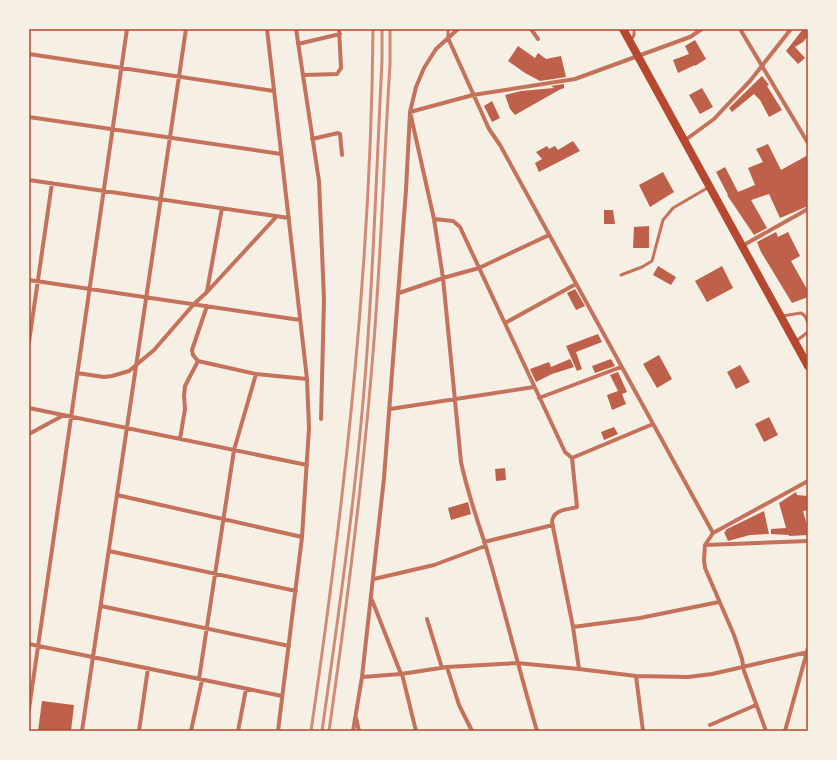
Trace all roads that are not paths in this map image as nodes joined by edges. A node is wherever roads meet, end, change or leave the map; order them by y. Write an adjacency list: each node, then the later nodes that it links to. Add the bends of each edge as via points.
1 (127, 29): 22 (street)
2 (186, 29): 24 (street)
3 (267, 29): 25 (street)
4 (296, 29): 18 (street)
5 (339, 29): 14 (street)
6 (448, 29): 15 (lane)
7 (458, 29): 15 (street)
8 (531, 29): 16 (street)
9 (623, 29): 17 (main road)
10 (634, 29): 17 (lane)
11 (702, 29): 20 (street)
12 (740, 29): 21 (street)
13 (791, 29): 21 (street)
14 (340, 34): 18 (street); 23 (street, via 340,71 337,74)
15 (448, 38): 26 (street); 27 (street, via 436,49 424,68)
16 (538, 39)
17 (630, 41): 20 (main road)
18 (298, 44): 23 (street)
19 (29, 54): 22 (street)
20 (638, 57): 26 (street, via 575,79); 32 (main road)
21 (761, 65): 32 (street, via 750,81 714,119); 33 (street)
22 (122, 68): 24 (street); 29 (street)
23 (304, 75): 31 (street)
24 (179, 77): 25 (street); 30 (street)
25 (274, 91): 34 (street)
26 (473, 95): 27 (street); 46 (street, via 489,129)
27 (410, 112): 45 (street); 56 (street)
28 (29, 117): 29 (street)
29 (113, 129): 30 (street); 39 (street)
30 (170, 138): 34 (street); 40 (street)
31 (312, 139): 35 (street, via 340,134); 81 (street, via 319,181 324,299)
32 (684, 142): 38 (main road)
33 (808, 143)
34 (281, 154): 44 (street)
35 (342, 155)
36 (29, 180): 37 (street)
37 (52, 183): 39 (street); 52 (street)
38 (709, 187): 47 (main road); 49 (lane, via 673,208 662,220 652,261)
39 (104, 191): 40 (street); 54 (street)
40 (161, 199): 41 (street); 57 (street)
41 (222, 208): 43 (street); 55 (street)
42 (808, 209): 47 (street)
43 (277, 216): 44 (street); 55 (street)
44 (289, 218): 61 (street)
45 (434, 220): 48 (street, via 456,223); 50 (street)
46 (549, 234): 48 (street); 53 (street)
47 (742, 246): 60 (main road)
48 (479, 268): 50 (street); 62 (street)
49 (621, 275)
50 (443, 278): 56 (street); 76 (street)
51 (29, 280): 52 (street)
52 (38, 281): 54 (street); 65 (street)
53 (576, 284): 62 (street); 70 (street)
54 (90, 289): 57 (street); 71 (street)
55 (207, 292): 58 (street)
56 (399, 293): 78 (street)
57 (146, 297): 58 (street); 68 (street)
58 (194, 304): 59 (street); 68 (street, via 154,350)
59 (207, 306): 61 (street); 67 (street, via 192,350)
60 (781, 316): 63 (lane, via 802,313); 66 (main road)
61 (300, 320): 73 (street)
62 (504, 323): 74 (street)
63 (808, 324)
64 (808, 332): 66 (lane)
65 (29, 342)
66 (795, 343): 69 (main road)
67 (198, 361): 72 (street); 85 (street, via 185,386 185,409)
68 (136, 365): 71 (street, via 129,371 112,376); 83 (street)
69 (808, 366)
70 (621, 367): 75 (street); 82 (street)
71 (78, 373): 80 (street)
72 (256, 374): 73 (street); 86 (street)
73 (307, 378): 88 (street)
74 (534, 387): 75 (street); 76 (street)
75 (539, 398): 87 (street, via 565,452)
76 (455, 399): 78 (street); 96 (street, via 461,462)
77 (29, 408): 79 (street)
78 (390, 409): 100 (street)
79 (64, 415): 80 (street); 84 (street)
80 (71, 417): 83 (street); 109 (street)
81 (321, 419)
82 (653, 424): 87 (street); 93 (street)
83 (127, 428): 85 (street); 90 (street)
84 (29, 434)
85 (180, 439): 86 (street)
86 (234, 450): 88 (street); 91 (street)
87 (572, 458): 92 (street, via 578,507 556,513)
88 (307, 465): 94 (street)
89 (808, 481): 93 (street)
90 (117, 495): 91 (street); 98 (street)
91 (224, 518): 94 (street); 99 (street)
92 (553, 525): 96 (street); 106 (street)
93 (713, 533): 97 (street)
94 (302, 537): 101 (street)
95 (808, 541): 97 (street)
96 (485, 544): 100 (street, via 434,565); 113 (street)
97 (705, 545): 103 (street, via 704,564)
98 (109, 551): 99 (street); 104 (street)
99 (215, 574): 101 (street); 107 (street)
100 (374, 579): 102 (street)
101 (296, 591): 110 (street)
102 (372, 597): 118 (street); 120 (street)
103 (720, 602): 106 (street, via 640,618); 114 (street, via 734,635)
104 (101, 606): 107 (street); 112 (street)
105 (427, 619): 116 (street)
106 (573, 627): 117 (street)
107 (207, 628): 110 (street); 121 (street)
108 (29, 644): 109 (street)
109 (38, 646): 112 (street); 125 (street)
110 (289, 646): 123 (street)
111 (808, 650): 114 (street); 140 (street)
112 (93, 657): 115 (street); 128 (street)
113 (517, 663): 116 (street); 117 (street); 137 (street)
114 (743, 666): 119 (street, via 688,677); 124 (street)
115 (148, 668): 121 (street); 129 (street)
116 (444, 668): 118 (street); 136 (street)
117 (579, 669): 119 (street)
118 (402, 674): 120 (street); 135 (street)
119 (636, 676): 138 (street)
120 (362, 678): 126 (street)
121 (200, 679): 122 (street); 130 (street)
122 (246, 688): 123 (street); 131 (street)
123 (282, 696): 132 (street)
124 (756, 705): 127 (street); 139 (street)
125 (29, 709)
126 (355, 714): 133 (street); 134 (street)
127 (710, 725)
128 (82, 731)
129 (139, 731)
130 (191, 731)
131 (238, 731)
132 (278, 731)
133 (353, 731)
134 (359, 731)
135 (416, 731)
136 (472, 731)
137 (537, 731)
138 (643, 731)
139 (766, 731)
140 (785, 731)

